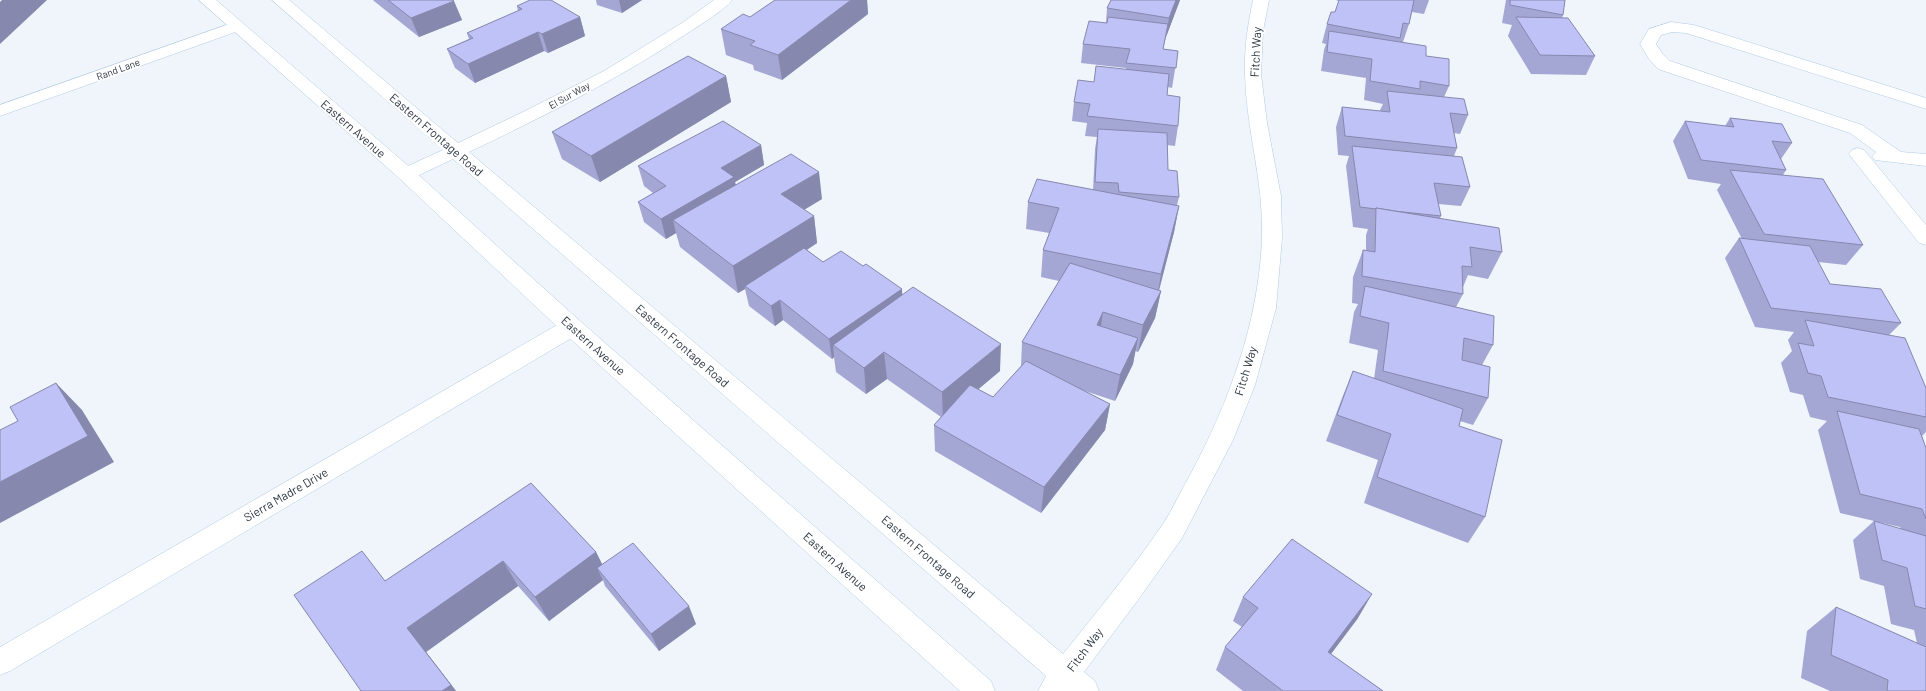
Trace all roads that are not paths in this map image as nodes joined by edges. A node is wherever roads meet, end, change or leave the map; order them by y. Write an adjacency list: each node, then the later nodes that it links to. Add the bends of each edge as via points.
1 (207, 0): 5 (street, Eastern Avenue)
2 (280, 0): 8 (street, Eastern Frontage Road)
3 (724, 0): 8 (street, El Sur Way, via 636,59 547,107)
4 (1261, 0): 15 (street, Fitch Way, via 1256,31 1254,74 1258,123 1271,196 1272,238 1265,308 1244,385 1221,440 1173,530)
5 (235, 27): 7 (street, Rand Lane); 11 (street, Eastern Avenue)
6 (1926, 104): 9 (street, via 1688,28 1671,27 1656,32 1648,44 1664,65 1856,129)
7 (0, 111)
8 (455, 151): 11 (street, El Sur Way); 15 (street, Eastern Frontage Road)
9 (1896, 157): 10 (street); 12 (street, via 1858,154)
10 (1926, 160)
11 (406, 174): 13 (street, Eastern Avenue)
12 (1926, 238)
13 (572, 327): 14 (street, Sierra Madre Drive); 16 (street, Eastern Avenue)
14 (0, 662)
15 (1068, 686)
16 (981, 691)

